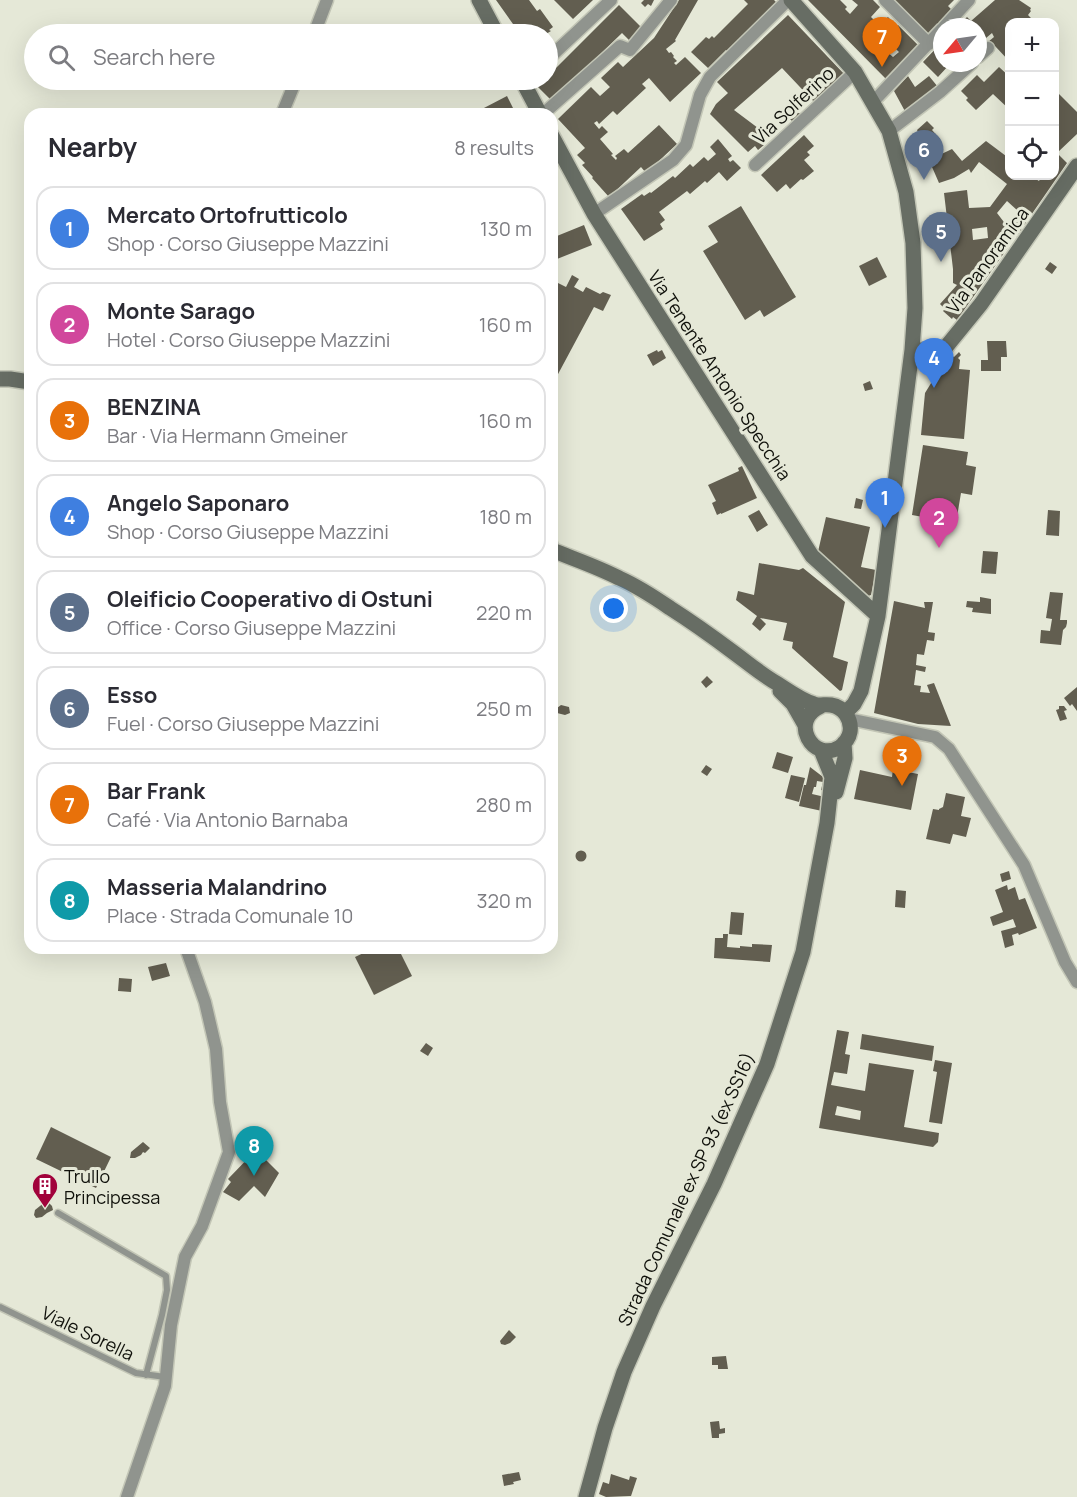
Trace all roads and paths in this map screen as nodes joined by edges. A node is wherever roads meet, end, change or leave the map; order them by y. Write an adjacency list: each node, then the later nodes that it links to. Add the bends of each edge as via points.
1 (327, 0): 9 (street)
2 (479, 0): 10 (main road)
3 (611, 0): 13 (street)
4 (671, 0): 21 (street, via 630,50 620,46)
5 (789, 0): 14 (main road); 26 (street, via 710,76 700,95 686,145 673,160)
6 (885, 0): 12 (street)
7 (969, 0): 8 (street)
8 (952, 18)
9 (318, 24)
10 (492, 24)
11 (933, 39): 12 (street)
12 (929, 44): 18 (street)
13 (558, 50)
14 (855, 72): 18 (main road); 24 (street, Via Solferino)
15 (962, 72): 22 (street)
16 (292, 90): 19 (street)
17 (529, 90): 20 (main road)
18 (873, 102): 22 (main road)
19 (284, 108)
20 (539, 108)
21 (549, 108)
22 (889, 131): 27 (main road, via 906,192 913,243)
23 (558, 147): 26 (main road, Via Tenente Antonio Specchia)
24 (755, 165)
25 (1077, 166): 27 (main road, Via Panoramica, via 981,304 946,347)
26 (594, 214): 31 (main road, Via Tenente Antonio Specchia, via 812,556)
27 (912, 350): 31 (main road)
28 (0, 379): 29 (main road)
29 (24, 381)
30 (558, 552): 32 (main road, via 621,578 670,607)
31 (878, 616): 33 (main road, via 864,678)
32 (770, 680): 33 (main road, via 812,704); 34 (main road, via 793,704)
33 (838, 711): 34 (main road, via 812,711); 35 (main road, via 850,730); 39 (street, via 934,737 949,748 1024,865)
34 (805, 725): 36 (main road, via 808,740)
35 (844, 744): 36 (main road); 37 (main road, Strada Comunale ex SP 93 (ex SS16), via 845,758)
36 (821, 750): 37 (main road, Strada Comunale ex SP 93 (ex SS16), via 832,777)
37 (827, 823): 45 (main road, Strada Comunale ex SP 93 (ex SS16), via 803,952 767,1064 624,1372)
38 (188, 954): 43 (street, via 216,1049 229,1152 202,1226 185,1257)
39 (1077, 982)
40 (58, 1213): 42 (lane, via 166,1276 162,1315)
41 (0, 1307): 42 (lane, Viale Sorella)
42 (146, 1375): 43 (lane, Viale Sorella)
43 (165, 1377): 44 (street)
44 (127, 1497)
45 (586, 1497)

